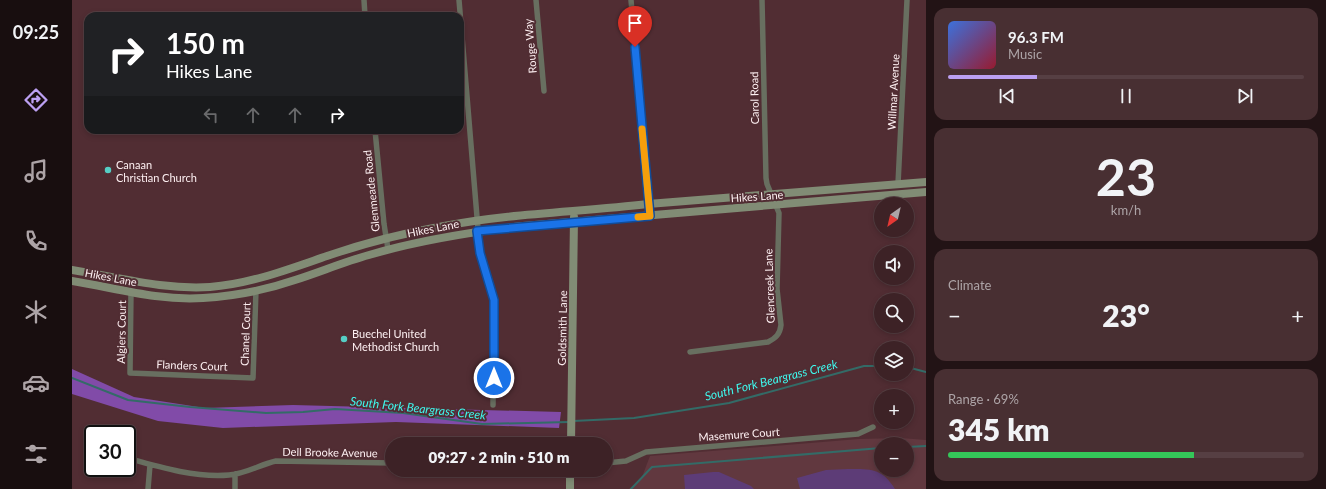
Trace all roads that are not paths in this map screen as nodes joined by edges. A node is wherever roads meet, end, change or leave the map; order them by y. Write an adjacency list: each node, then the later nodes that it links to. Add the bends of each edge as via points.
1 (364, 0): 7 (street)
2 (459, 0): 8 (street)
3 (536, 0): 10 (street, Rouge Way)
4 (631, 0): 16 (street)
5 (762, 0): 15 (street, Carol Road, via 766,178)
6 (907, 0): 13 (street, Willmar Avenue)
7 (365, 12)
8 (460, 12)
9 (464, 58): 20 (street)
10 (544, 91)
11 (375, 134): 23 (street, Glenmeade Road)
12 (926, 182): 13 (main road, Hikes Lane)
13 (898, 184): 15 (main road, Hikes Lane)
14 (926, 192): 17 (main road, Hikes Lane)
15 (771, 195): 16 (main road, Hikes Lane); 17 (street, Glencreek Lane)
16 (648, 204): 18 (main road, Hikes Lane); 19 (street)
17 (776, 206): 19 (main road, Hikes Lane); 29 (street, Glencreek Lane, via 777,289 781,325 778,335 761,343)
18 (574, 211): 20 (main road, Hikes Lane); 21 (main road, Goldsmith Lane)
19 (650, 216): 21 (main road, Hikes Lane)
20 (478, 220): 22 (street); 23 (main road, Hikes Lane)
21 (574, 222): 22 (main road, Hikes Lane); 34 (main road, Goldsmith Lane)
22 (477, 231): 24 (main road, Hikes Lane); 32 (street, via 480,253 494,300)
23 (386, 238): 24 (street, Glenmeade Road); 25 (main road, Hikes Lane, via 273,274 210,287 161,285)
24 (388, 249): 27 (main road, Hikes Lane, via 294,281)
25 (72, 270)
26 (72, 281): 28 (main road, Hikes Lane)
27 (256, 290): 28 (main road, Hikes Lane, via 226,296 181,298); 31 (street, Chanel Court)
28 (131, 292): 30 (street, Algiers Court)
29 (690, 352)
30 (130, 373): 31 (street, Flanders Court)
31 (253, 378)
32 (493, 405)
33 (873, 427): 36 (street, Masemure Court, via 858,434 646,452 626,461)
34 (572, 437)
35 (136, 461): 38 (street, Dell Brooke Avenue)
36 (613, 462)
37 (385, 463): 39 (street, Dell Brooke Avenue, via 276,461)
38 (150, 465): 39 (street, Dell Brooke Avenue, via 189,473); 41 (street)
39 (235, 474): 42 (street)
40 (570, 477): 43 (main road)
41 (148, 489)
42 (235, 489)
43 (570, 489)

